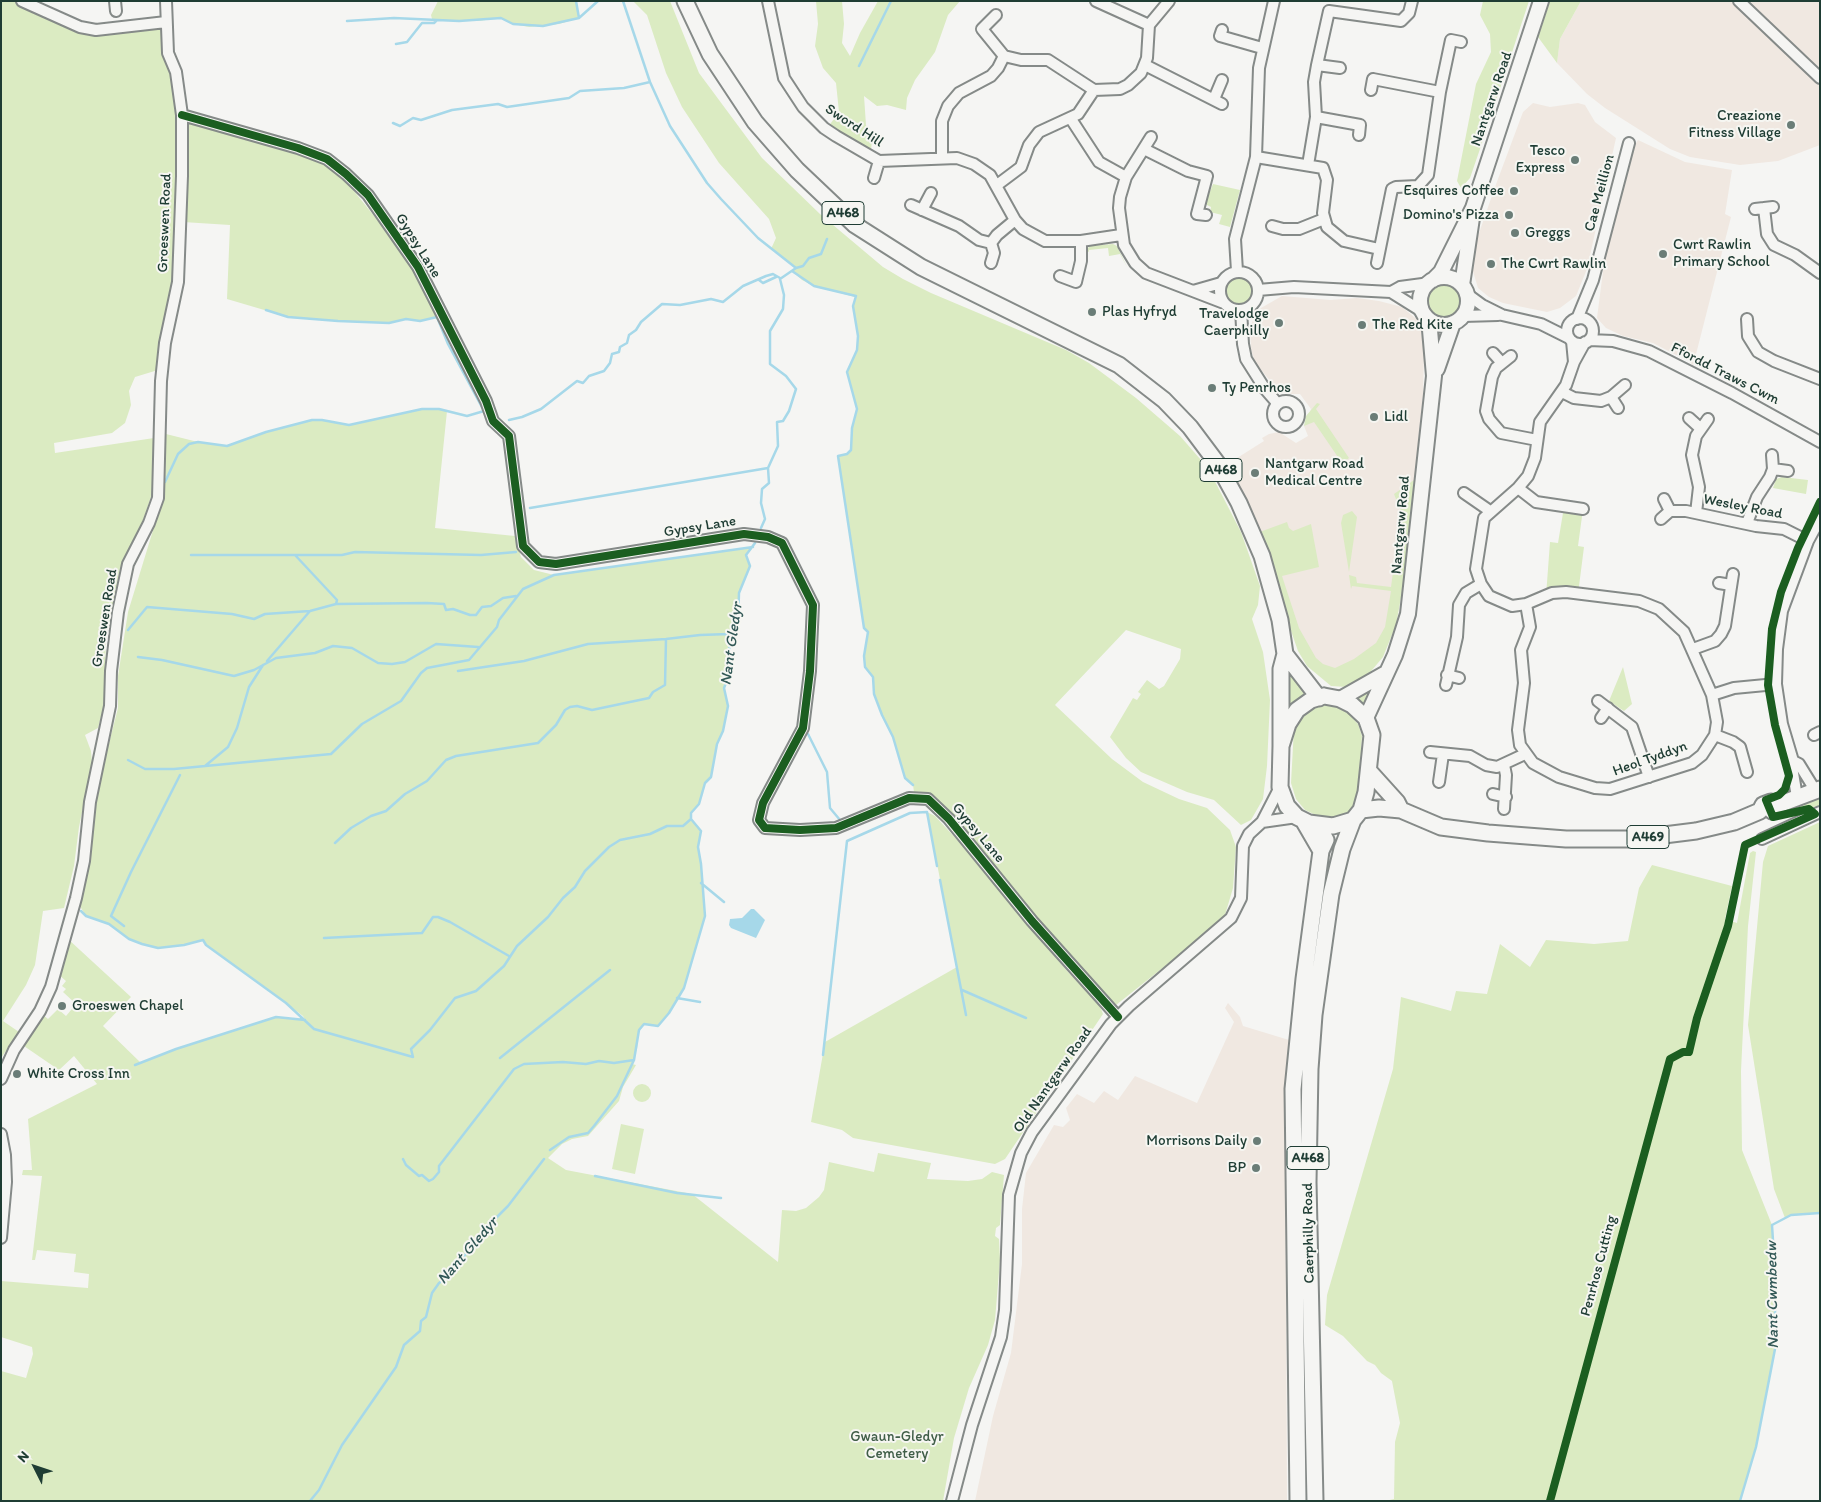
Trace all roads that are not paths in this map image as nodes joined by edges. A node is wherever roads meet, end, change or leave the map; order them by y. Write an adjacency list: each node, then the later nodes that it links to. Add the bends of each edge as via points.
1 (22, 1): 12 (street, via 80,28 96,30)
2 (166, 1): 12 (street, Groeswen Road)
3 (685, 1): 115 (main road, A468, via 710,54 755,122 797,170 855,225 921,267 1119,365 1164,400 1190,427 1217,463 1262,556)
4 (768, 1): 37 (street, Sword Hill, via 780,63 792,92 824,128)
5 (1096, 1): 13 (street)
6 (1169, 1): 13 (street)
7 (1274, 1): 18 (street)
8 (1412, 1): 20 (street, via 1409,13 1401,20 1329,11)
9 (1541, 1): 44 (main road, Nantgarw Road)
10 (1739, 1): 23 (street)
11 (996, 15): 14 (street)
12 (166, 22): 28 (street, Groeswen Road, via 168,53 176,72)
13 (1149, 25): 21 (street)
14 (982, 29): 16 (street); 19 (street)
15 (1222, 30): 18 (street, via 1220,36)
16 (972, 35)
17 (1461, 42): 27 (street, via 1451,40)
18 (1262, 48): 35 (street)
19 (1004, 56): 25 (street, via 1048,60); 36 (street, via 991,76 959,93 948,106 942,121)
20 (1317, 64): 22 (street); 29 (street, via 1314,82)
21 (1145, 65): 24 (street, via 1218,101); 25 (street, via 1128,85 1112,90)
22 (1340, 68)
23 (1820, 78)
24 (1222, 80)
25 (1094, 90): 30 (street)
26 (1371, 90): 27 (street, via 1373,79)
27 (1440, 92): 54 (street, via 1428,175 1418,186 1392,190)
28 (182, 115): 149 (street, Gypsy Lane, via 327,159 368,195 418,267 493,421 509,436 523,546 539,562 556,564 744,534 768,537 782,543 813,605 810,671 803,728 763,803 759,820 766,828 836,828 909,798 928,799 949,819 1032,921); 150 (street, Groeswen Road, via 178,282 161,381 158,498 128,564 118,612 110,706 90,802 84,861 76,898 51,987)
29 (1316, 117): 31 (street, via 1360,125); 38 (street)
30 (1071, 119): 40 (street, via 1099,162); 41 (street, via 1039,132 1029,145 1022,167)
31 (1358, 135)
32 (1151, 137): 34 (street)
33 (1629, 143): 60 (street, Cae Meillion)
34 (1144, 149): 40 (street); 47 (street, via 1188,171 1211,177 1198,214)
35 (1256, 157): 38 (street); 57 (street, via 1235,240)
36 (942, 158): 37 (street, Sword Hill); 41 (street, Sword Hill, via 957,158 974,164 983,169)
37 (879, 161): 39 (street)
38 (1308, 165): 49 (street, via 1325,170)
39 (874, 178)
40 (1126, 178): 51 (street, via 1120,197)
41 (997, 186): 48 (street)
42 (930, 193): 46 (street)
43 (911, 205): 46 (street)
44 (1474, 208): 61 (main road, Nantgarw Road, via 1441,272); 63 (main road, Nantgarw Road)
45 (1764, 208): 58 (street, via 1767,234 1774,245)
46 (922, 210): 53 (street)
47 (1206, 216)
48 (1015, 220): 52 (street, via 1030,235 1044,241); 53 (street)
49 (1324, 220): 50 (street, via 1298,229 1283,230); 54 (street, via 1344,241)
50 (1272, 226)
51 (1121, 235): 52 (street); 65 (street, via 1127,253 1140,269)
52 (1081, 241): 59 (street, via 1080,284)
53 (991, 243): 55 (street, via 994,252)
54 (1379, 249): 56 (street)
55 (990, 263)
56 (1377, 263)
57 (1237, 271): 62 (street, via 1229,274); 64 (street, via 1250,275)
58 (1820, 273)
59 (1060, 276)
60 (1593, 280): 73 (street, Cae Meillion); 75 (street, Cae Meillion)
61 (1431, 281): 63 (main road, via 1449,278); 66 (street); 69 (main road, via 1420,300)
62 (1222, 283): 65 (street); 67 (street, via 1220,294)
63 (1464, 289): 70 (street, via 1482,305); 72 (main road, via 1468,302)
64 (1258, 290): 66 (street, via 1294,287); 68 (street, via 1252,306)
65 (1193, 291): 67 (street)
66 (1391, 292): 69 (street)
67 (1224, 303): 68 (street, via 1233,310)
68 (1241, 310): 88 (street, via 1246,358)
69 (1425, 315): 72 (main road, via 1435,324); 83 (main road, Nantgarw Road, via 1430,330)
70 (1502, 315): 72 (street); 74 (street)
71 (1747, 319): 84 (street, via 1748,336 1758,352)
72 (1458, 320): 83 (main road, Nantgarw Road)
73 (1574, 321): 74 (street); 75 (street); 76 (street, via 1567,328)
74 (1542, 324): 76 (street)
75 (1590, 324): 77 (street, via 1592,333); 78 (street, Ffordd Traws Cwm)
76 (1570, 339): 77 (street, via 1577,343); 81 (street)
77 (1587, 341): 78 (street, Ffordd Traws Cwm); 81 (street)
78 (1614, 341): 94 (street, Ffordd Traws Cwm, via 1649,351 1682,367)
79 (1493, 353): 82 (street)
80 (1511, 356): 82 (street)
81 (1574, 362): 86 (street)
82 (1502, 363): 93 (street, via 1492,377 1486,411 1488,419 1501,433)
83 (1434, 376): 116 (main road, Nantgarw Road, via 1408,614 1395,655)
84 (1820, 379)
85 (1625, 385): 87 (street)
86 (1562, 392): 87 (street, via 1591,401); 93 (street, via 1540,422)
87 (1611, 397): 89 (street)
88 (1278, 404)
89 (1618, 408)
90 (1689, 418): 92 (street)
91 (1708, 419): 92 (street)
92 (1700, 428): 104 (street, via 1692,455 1700,487)
93 (1536, 440): 98 (street, via 1535,458 1528,476)
94 (1820, 442)
95 (1772, 455): 96 (street)
96 (1772, 468): 97 (street); 107 (street)
97 (1788, 471)
98 (1518, 488): 101 (street, via 1536,502); 102 (street)
99 (1471, 493): 102 (street)
100 (1664, 499): 103 (street)
101 (1583, 510)
102 (1490, 511): 111 (street, via 1484,518 1479,544 1476,569)
103 (1670, 511): 104 (street, Wesley Road); 105 (street)
104 (1696, 513): 107 (street, Wesley Road)
105 (1661, 519)
106 (1820, 519): 108 (street)
107 (1747, 523): 108 (street, Wesley Road, via 1784,529)
108 (1808, 541): 118 (street, via 1782,611)
109 (1733, 574): 112 (street)
110 (1719, 583): 112 (street)
111 (1481, 584): 113 (street, via 1489,596 1501,603 1512,606); 117 (street, via 1466,593 1459,605 1457,636 1446,680)
112 (1731, 585): 114 (street, via 1721,634 1714,641)
113 (1526, 604): 114 (street, via 1552,593 1566,592 1640,602 1659,609 1674,620); 130 (street, via 1530,627 1521,650 1524,683 1518,730)
114 (1693, 649): 119 (street)
115 (1286, 654): 120 (main road, A468); 127 (main road, A468, via 1281,669)
116 (1385, 673): 121 (main road); 124 (main road, Nantgarw Road)
117 (1459, 678)
118 (1776, 684): 119 (street, via 1734,688); 131 (street, via 1782,724)
119 (1712, 695): 126 (street, via 1717,722)
120 (1319, 698): 121 (main road); 127 (main road, via 1297,710 1288,724)
121 (1340, 699): 124 (main road)
122 (1598, 700): 123 (street)
123 (1608, 708): 125 (street); 135 (street, via 1632,727)
124 (1366, 718): 133 (main road, via 1372,735)
125 (1601, 718)
126 (1715, 736): 134 (street, via 1740,747); 135 (street, Heol Tyddyn, via 1692,763)
127 (1281, 746): 137 (main road)
128 (1430, 752): 129 (street)
129 (1443, 754): 132 (street, via 1470,756 1486,766); 136 (street)
130 (1525, 754): 132 (street); 135 (street, Heol Tyddyn, via 1533,763 1559,777 1595,788 1610,789)
131 (1793, 761): 138 (street, via 1799,764); 141 (street)
132 (1504, 765): 140 (street)
133 (1369, 771): 143 (main road); 145 (main road)
134 (1748, 772)
135 (1649, 777)
136 (1439, 782)
137 (1280, 786): 146 (main road, via 1287,806); 147 (street, Old Nantgarw Road)
138 (1817, 790): 141 (main road, A469)
139 (1493, 794): 140 (street)
140 (1506, 797): 142 (street)
141 (1798, 797): 143 (main road, A469, via 1774,810 1760,811 1734,822 1696,831 1632,839 1522,837 1441,827)
142 (1504, 809)
143 (1401, 810): 145 (main road, A469, via 1379,808)
144 (1820, 812): 148 (street)
145 (1357, 815): 146 (main road, via 1333,826); 155 (main road, Caerphilly Road / A468, via 1342,849 1331,894 1310,1069 1308,1182)
146 (1305, 820): 147 (street); 154 (main road, Caerphilly Road / A468, via 1321,851 1292,1089)
147 (1262, 822): 149 (street, Old Nantgarw Road, via 1248,834 1243,846 1241,898 1231,918)
148 (1762, 839)
149 (1118, 1017): 153 (street, Old Nantgarw Road, via 1032,1132 1017,1164 1008,1208 1001,1337 972,1425)
150 (1, 1079)
151 (1, 1134): 152 (street, via 6,1182)
152 (1, 1238)
153 (952, 1501)
154 (1298, 1501)
155 (1315, 1501)

